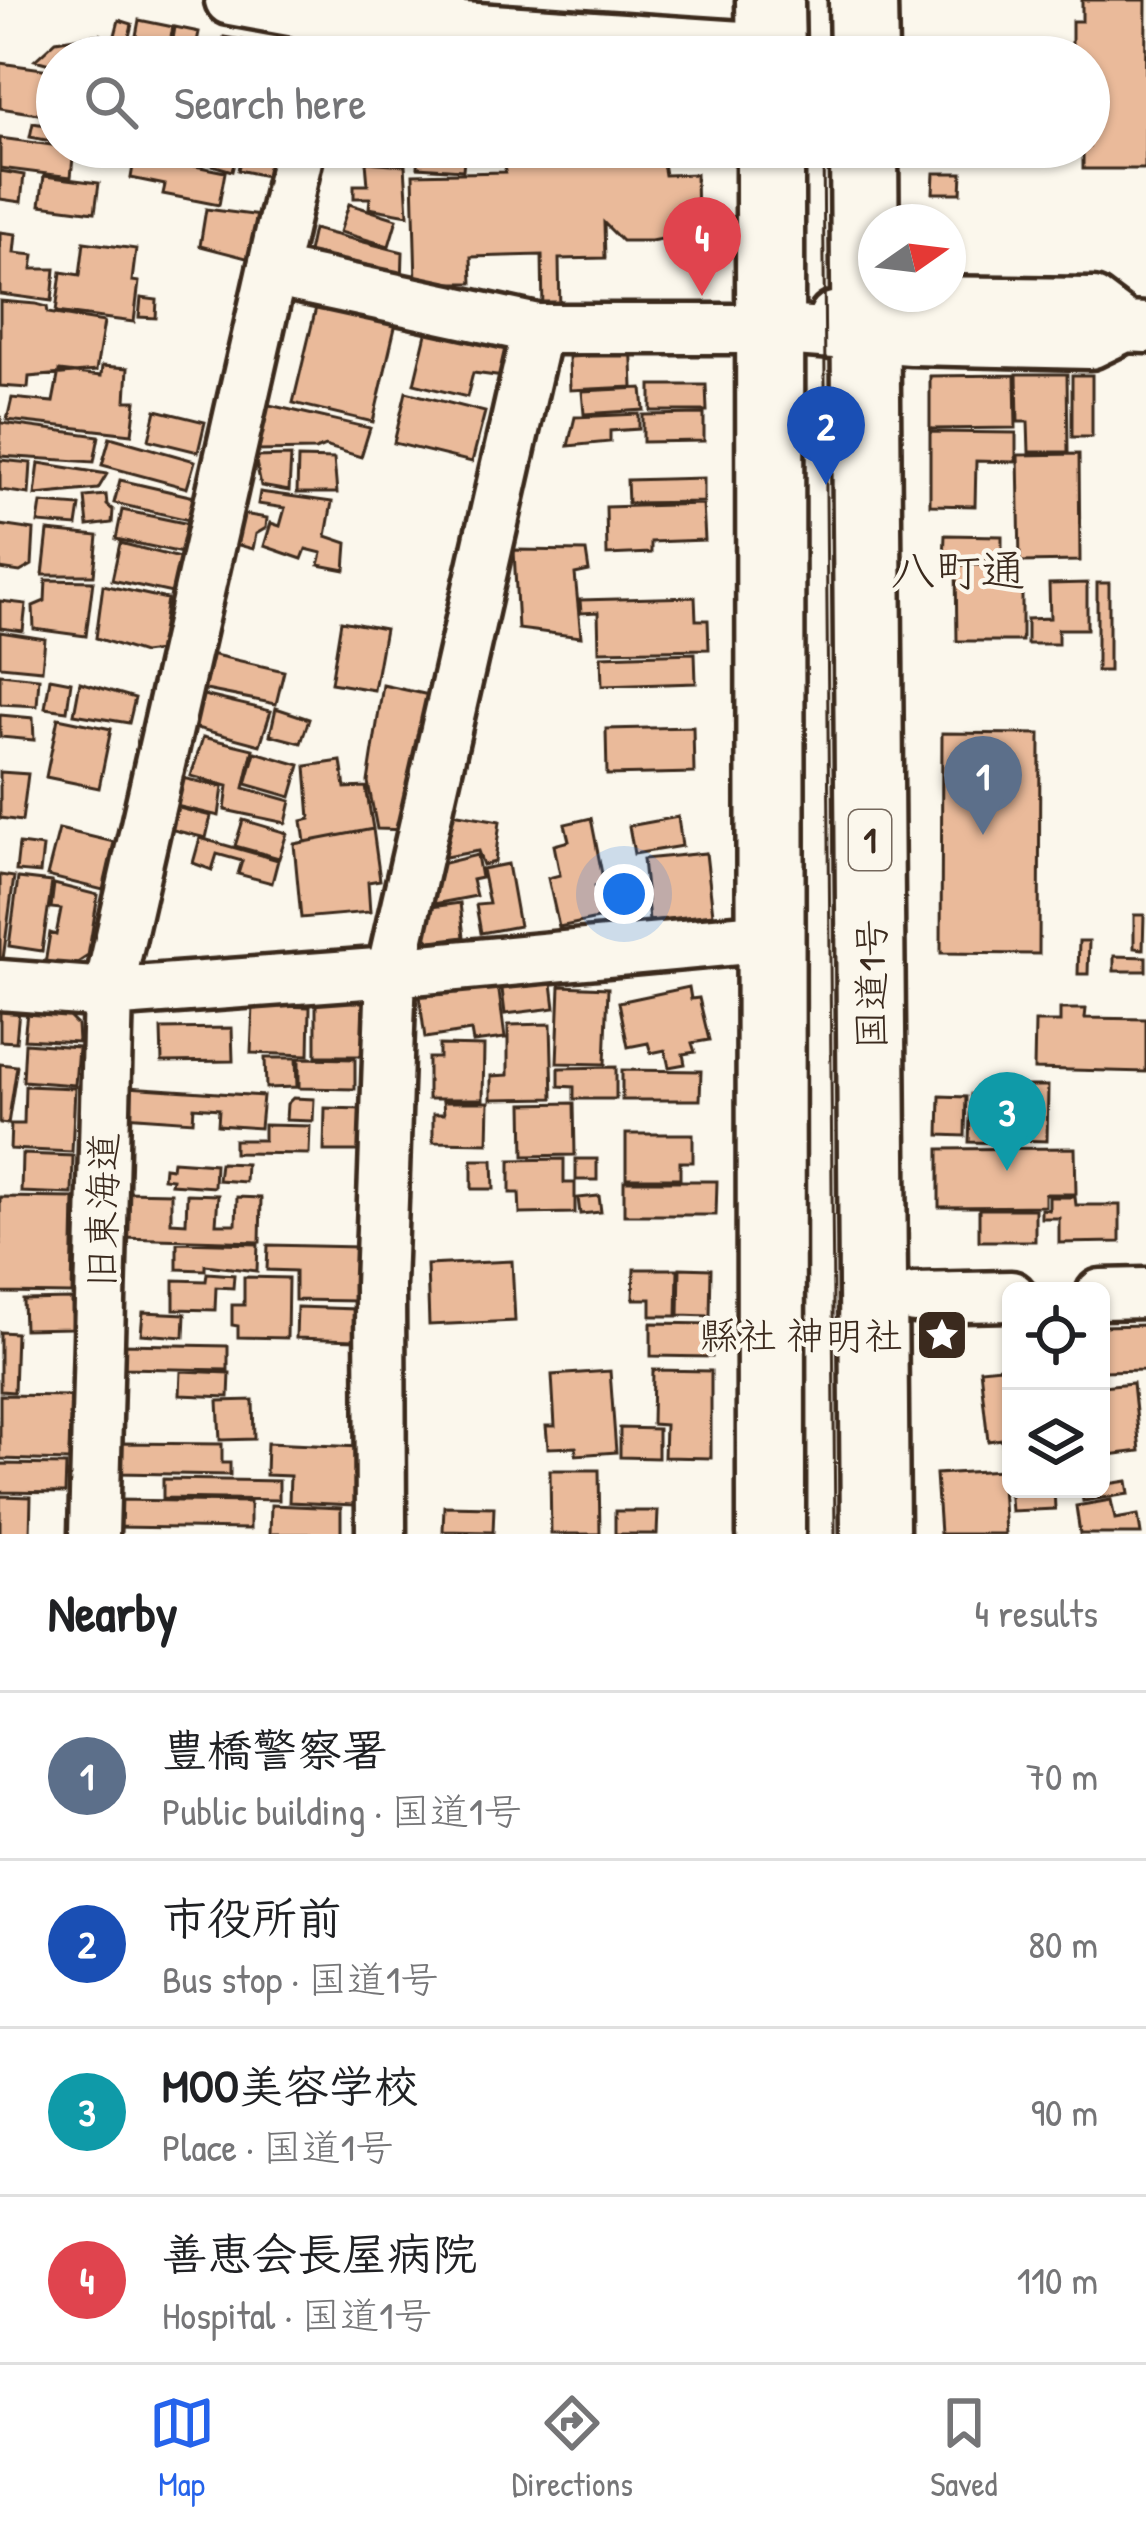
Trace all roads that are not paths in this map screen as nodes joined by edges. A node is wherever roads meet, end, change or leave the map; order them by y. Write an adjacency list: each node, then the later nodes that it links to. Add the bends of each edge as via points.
1 (230, 0): 3 (street)
2 (863, 0): 5 (highway)
3 (327, 25): 4 (street)
4 (771, 35)
5 (864, 36)
6 (295, 168): 9 (street, 旧東海道)
7 (770, 168): 13 (highway)
8 (864, 168): 10 (highway, 国道1号 / 1)
9 (272, 272): 12 (street); 17 (street, 旧東海道)
10 (866, 324): 11 (street, via 912,301 1093,303); 13 (street); 25 (highway, 国道1号 / 1)
11 (1136, 328)
12 (537, 329): 13 (street); 15 (street)
13 (770, 329): 14 (highway)
14 (769, 937): 15 (street); 24 (highway)
15 (392, 972): 17 (street); 23 (street)
16 (0, 985): 17 (street)
17 (108, 993): 22 (street, 旧東海道)
18 (1110, 1294): 19 (street)
19 (1146, 1294)
20 (1002, 1296): 21 (street)
21 (914, 1298)
22 (94, 1534)
23 (381, 1534)
24 (771, 1534)
25 (874, 1534)

